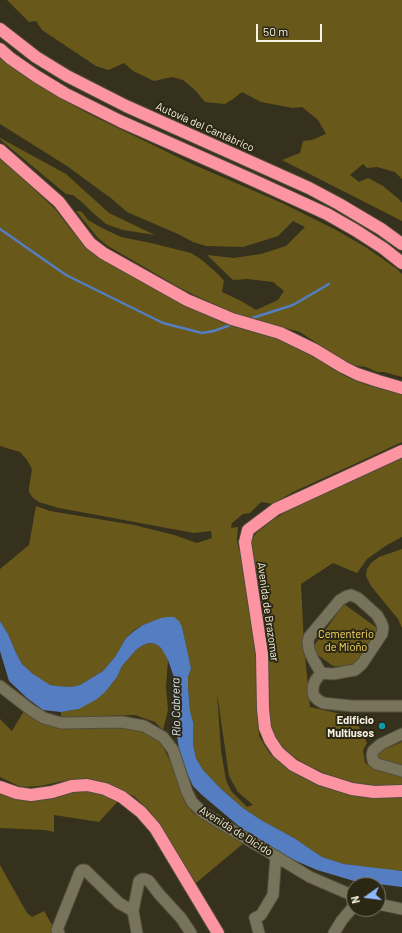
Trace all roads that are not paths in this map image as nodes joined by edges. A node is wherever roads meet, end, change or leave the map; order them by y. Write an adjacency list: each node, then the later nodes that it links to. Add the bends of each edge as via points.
1 (0, 29): 4 (highway, Autovía del Cantábrico, via 36,57 67,76 126,106 309,188 340,204)
2 (0, 49): 5 (highway, via 64,93 120,121 327,214 383,248)
3 (0, 150): 6 (highway, via 59,202 90,243 103,253 187,300 232,319 280,334 357,374)
4 (402, 244)
5 (402, 263)
6 (402, 388)
7 (402, 451): 14 (highway, Avenida de Brazomar, via 276,509 248,530 245,542 262,654 265,728 270,740 278,752 293,765 320,779 352,789 374,792)
8 (321, 672): 8 (street, via 333,674 355,670 382,634 383,627 377,615 358,598 347,596 340,600 309,637 309,650); 10 (street, via 315,681 313,693 323,703)
9 (0, 686): 15 (street, Avenida de Dícido, via 44,718 61,723 122,722 144,726 163,737 173,750 192,802 202,812)
10 (402, 706)
11 (402, 734): 12 (street, via 381,744 372,755 373,761 377,764)
12 (402, 770)
13 (0, 787): 24 (highway, via 31,795 87,785 105,789 122,797 141,812 155,828)
14 (402, 791)
15 (276, 856): 16 (street, Avenida de Dícido, via 310,877); 25 (street, via 273,895 261,915 255,918)
16 (346, 893)
17 (386, 906): 18 (street)
18 (402, 909)
19 (133, 911): 21 (street, via 82,870 57,930); 22 (street); 23 (street, via 139,881 145,879 181,918)
20 (346, 915): 26 (street)
21 (59, 933)
22 (137, 933)
23 (191, 933)
24 (218, 933)
25 (259, 933)
26 (334, 933)

